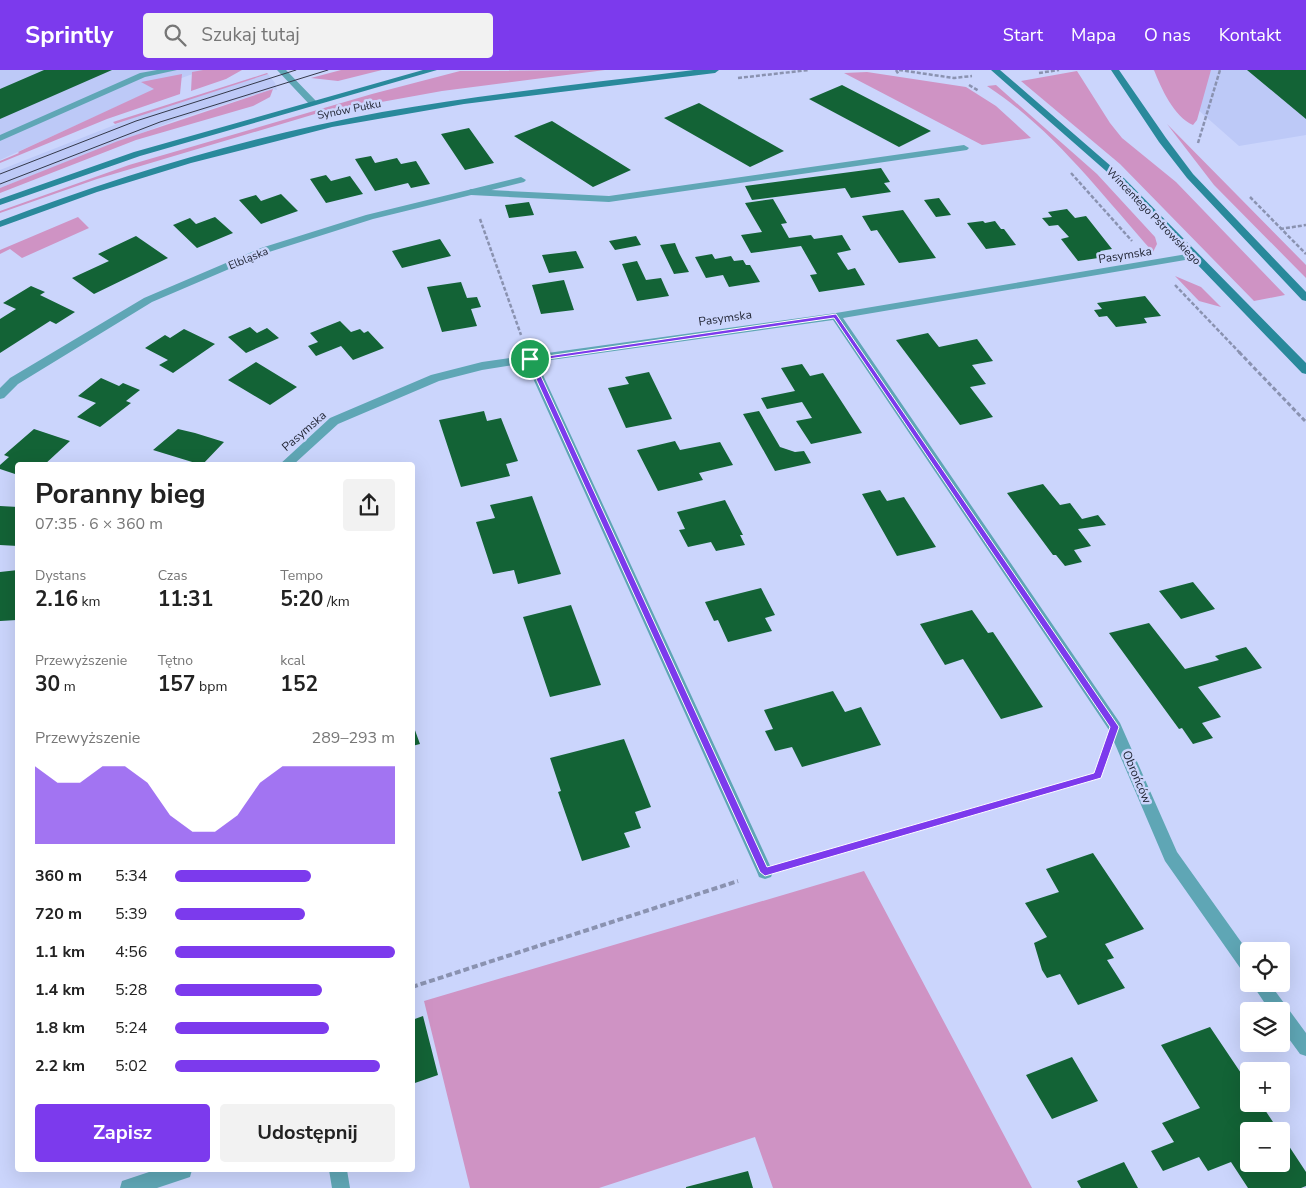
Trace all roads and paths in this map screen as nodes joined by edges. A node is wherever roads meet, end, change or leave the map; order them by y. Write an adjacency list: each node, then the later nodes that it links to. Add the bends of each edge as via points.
1 (173, 70): 13 (street, via 143,76)
2 (281, 70): 12 (street)
3 (433, 70): 12 (main road, Synów Pułku)
4 (715, 70): 21 (main road, Synów Pułku, via 458,102 304,131 153,171)
5 (898, 70): 9 (path); 10 (path)
6 (995, 70): 25 (main road, Wincentego Pstrowskiego, via 1105,165)
7 (1115, 70): 27 (main road, via 1190,176)
8 (1220, 70): 14 (path, via 1198,144)
9 (914, 71): 11 (path, via 954,78)
10 (899, 75)
11 (976, 75)
12 (313, 103): 20 (main road, Synów Pułku, via 122,159)
13 (0, 138)
14 (1191, 138)
15 (964, 148): 18 (street, via 609,199)
16 (1069, 170): 26 (path)
17 (522, 180): 18 (street, Elbląska)
18 (471, 192): 29 (path); 31 (street, Elbląska, via 370,217 265,250 148,300 14,382)
19 (1246, 193): 23 (path)
20 (0, 202)
21 (0, 224)
22 (1306, 225): 23 (path)
23 (1280, 229): 24 (path)
24 (1306, 254)
25 (1193, 256): 26 (street, Pasymska); 30 (main road, Wincentego Pstrowskiego)
26 (1154, 264): 28 (street, Pasymska); 32 (path)
27 (1306, 298)
28 (836, 316): 29 (street, Pasymska); 34 (street, Obrońców)
29 (530, 359): 33 (street, Pasymska, via 482,366 435,378 334,421); 35 (street)
30 (1306, 370)
31 (0, 395)
32 (1306, 422)
33 (288, 462)
34 (1115, 727): 35 (path, via 1098,775); 36 (street, Obrońców, via 1171,856)
35 (765, 872): 37 (path)
36 (1240, 954)
37 (415, 985)
38 (1290, 1025): 39 (street)
39 (1306, 1048)
40 (177, 1172): 42 (street)
41 (338, 1172): 43 (street)
42 (129, 1188)
43 (341, 1188)

